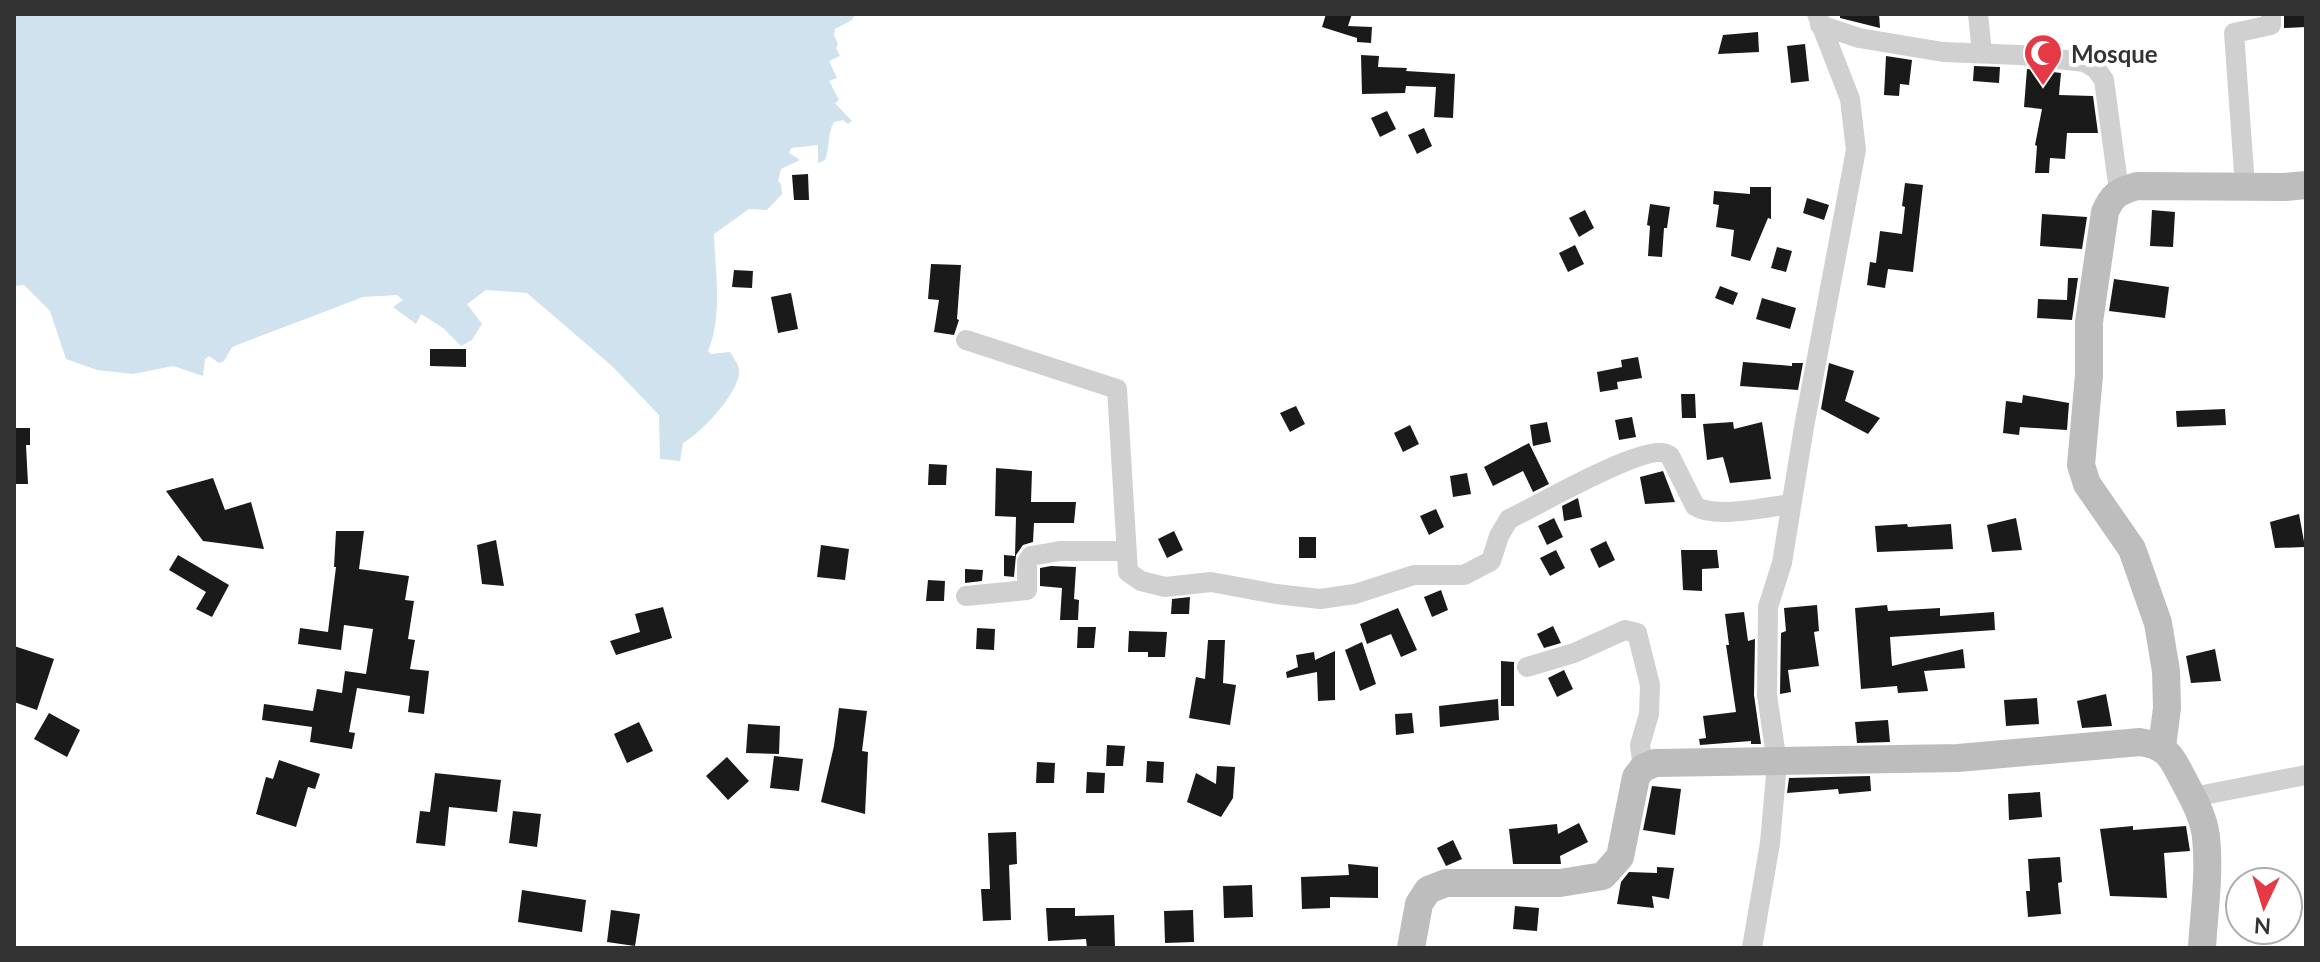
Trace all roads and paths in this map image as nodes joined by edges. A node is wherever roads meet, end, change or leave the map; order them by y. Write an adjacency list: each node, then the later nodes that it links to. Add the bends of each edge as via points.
1 (1978, 14): 4 (street)
2 (2271, 14): 6 (street, via 2271,25 2234,33)
3 (1819, 20): 4 (street, via 1859,38); 9 (street, via 1850,99 1856,150)
4 (1982, 53): 7 (street, via 2085,62 2096,69 2104,80)
5 (2306, 185): 6 (street)
6 (2245, 186): 7 (street, via 2137,186)
7 (2119, 191): 13 (street, via 2105,212 2089,322 2081,465 2087,484 2132,549 2158,623 2166,671)
8 (966, 340): 10 (street, via 1117,389)
9 (1791, 504): 10 (street, via 1702,511 1670,456 1656,451 1622,461 1509,519 1491,561 1464,575 1414,575 1320,599 1211,582 1165,587 1128,572); 14 (street, via 1767,620 1767,695)
10 (1125, 551): 11 (street, via 1031,556 1027,590)
11 (966, 596)
12 (1527, 667): 15 (street, via 1625,630 1637,633 1650,685 1640,745)
13 (2162, 747): 14 (street, via 2140,742 1958,758); 17 (street)
14 (1777, 763): 15 (street, via 1655,763); 19 (street)
15 (1643, 768): 18 (street, via 1636,777 1620,857 1603,876 1560,883 1446,883 1428,890 1419,904)
16 (2306, 775): 17 (street)
17 (2193, 797): 20 (street, via 2206,834)
18 (1411, 948)
19 (1752, 948)
20 (2202, 948)

